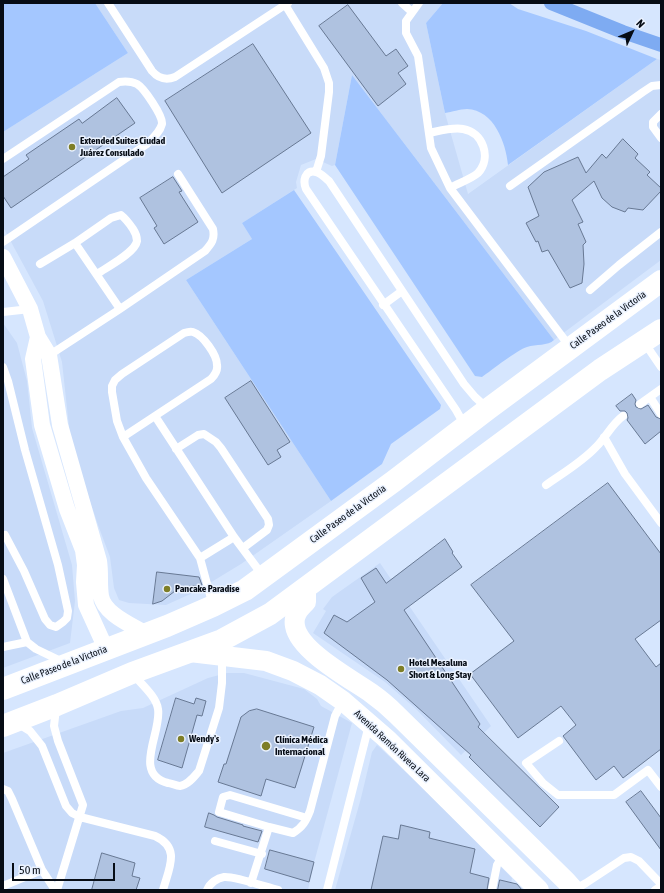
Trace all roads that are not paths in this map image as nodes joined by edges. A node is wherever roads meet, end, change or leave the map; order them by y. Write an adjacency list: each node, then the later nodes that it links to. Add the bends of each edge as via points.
1 (108, 3): 4 (lane, via 152,71 156,76 165,79 174,77)
2 (402, 3): 5 (lane)
3 (419, 3): 5 (lane)
4 (286, 4): 11 (lane, via 324,68 329,83 321,156)
5 (412, 12): 8 (lane, via 406,21 406,33 418,56)
6 (661, 85): 13 (lane, via 652,86 643,92)
7 (661, 114): 9 (lane, via 653,122 653,127)
8 (429, 133): 14 (lane, via 431,148); 14 (lane, via 464,129 477,136 484,148 484,161 478,172)
9 (661, 138)
10 (3, 159): 16 (lane, via 119,82 139,85 161,119 162,124 158,132 147,144)
11 (316, 172): 23 (lane, via 329,181); 24 (lane, via 304,178 306,189)
12 (178, 174): 26 (lane, via 213,229 215,236 212,243 205,251)
13 (510, 186)
14 (450, 188): 30 (lane)
15 (661, 232): 22 (lane)
16 (3, 242)
17 (75, 243): 19 (lane); 20 (lane); 20 (lane, via 111,218 121,215 126,218 135,231 136,243 128,253)
18 (3, 257): 25 (street)
19 (40, 264)
20 (97, 274): 26 (lane)
21 (661, 281): 30 (main road, Calle Paseo de la Victoria)
22 (590, 290)
23 (402, 291): 24 (lane); 38 (lane, via 464,384)
24 (384, 305): 42 (lane)
25 (30, 309): 27 (lane); 29 (street)
26 (120, 309): 31 (lane)
27 (3, 312)
28 (652, 336): 34 (lane); 54 (main road, via 600,370)
29 (38, 337): 31 (street); 32 (street)
30 (571, 348): 38 (main road, Calle Paseo de la Victoria)
31 (49, 355): 32 (lane); 56 (street, via 60,425 99,561 103,603 112,613)
32 (33, 359): 60 (street, via 42,425 84,557 86,605)
33 (3, 367): 48 (lane, via 67,601 67,618 56,627 45,619 24,571 5,535)
34 (661, 367)
35 (661, 389): 36 (lane)
36 (650, 397): 37 (lane); 39 (lane)
37 (640, 404)
38 (488, 409): 42 (main road, Calle Paseo de la Victoria)
39 (661, 414)
40 (155, 416): 43 (lane); 43 (lane, via 216,374 218,364 204,340 195,332 184,333 115,380 112,392 117,421); 45 (lane)
41 (624, 416): 44 (lane)
42 (465, 426): 52 (main road, Calle Paseo de la Victoria)
43 (123, 437): 51 (lane, via 146,478)
44 (604, 437): 46 (lane, via 587,455); 47 (lane, via 625,474)
45 (176, 449): 49 (lane); 50 (lane, via 204,434 210,436 221,448 268,519 267,530)
46 (546, 485)
47 (661, 523)
48 (3, 536)
49 (234, 537): 50 (lane); 51 (lane)
50 (243, 548): 52 (lane)
51 (200, 558): 55 (lane)
52 (263, 577): 55 (main road, Calle Paseo de la Victoria, via 245,590)
53 (3, 579): 57 (lane)
54 (306, 588): 59 (main road); 65 (street, via 306,602 295,617 294,625 298,636 321,659)
55 (213, 606): 56 (main road, Calle Paseo de la Victoria)
56 (146, 634): 60 (main road, Calle Paseo de la Victoria)
57 (27, 642): 58 (lane); 61 (lane, via 36,650)
58 (3, 647)
59 (222, 648): 62 (main road, via 190,652); 62 (lane, via 219,708 199,771 187,784 180,786 162,781 150,769 158,709 149,693); 64 (street, Avenida Ramón Rivera Lara, via 293,671 320,685)
60 (106, 649): 61 (main road, Calle Paseo de la Victoria)
61 (67, 664): 63 (main road, Calle Paseo de la Victoria)
62 (132, 673): 66 (main road)
63 (3, 689)
64 (342, 701): 67 (street, Avenida Ramón Rivera Lara); 73 (lane, via 335,716)
65 (384, 702): 67 (street); 89 (street)
66 (57, 706): 68 (main road); 72 (lane, via 54,726 83,805)
67 (369, 723): 77 (street, Avenida Ramón Rivera Lara); 86 (lane)
68 (9, 724): 72 (lane, via 30,731 42,746 66,806 72,813)
69 (559, 741): 70 (lane, via 526,763 558,795 614,795 648,770)
70 (661, 787)
71 (3, 788): 78 (lane, via 12,798)
72 (80, 816): 82 (lane); 83 (lane, via 163,840 171,853)
73 (307, 818): 74 (lane, via 300,829 293,832); 74 (lane, via 230,796 223,797 219,812)
74 (269, 827): 76 (lane)
75 (215, 841): 76 (lane)
76 (262, 854): 79 (lane)
77 (504, 854): 87 (lane, via 497,865); 88 (street, Avenida Ramón Rivera Lara)
78 (42, 870): 81 (lane); 82 (lane)
79 (251, 883): 84 (lane, via 220,878); 85 (lane)
80 (661, 885): 89 (lane, via 639,861 631,857 624,858); 90 (lane)
81 (3, 886)
82 (56, 890)
83 (163, 890)
84 (207, 890)
85 (278, 890)
86 (327, 890)
87 (492, 890)
88 (539, 890)
89 (573, 890)
90 (655, 890)

